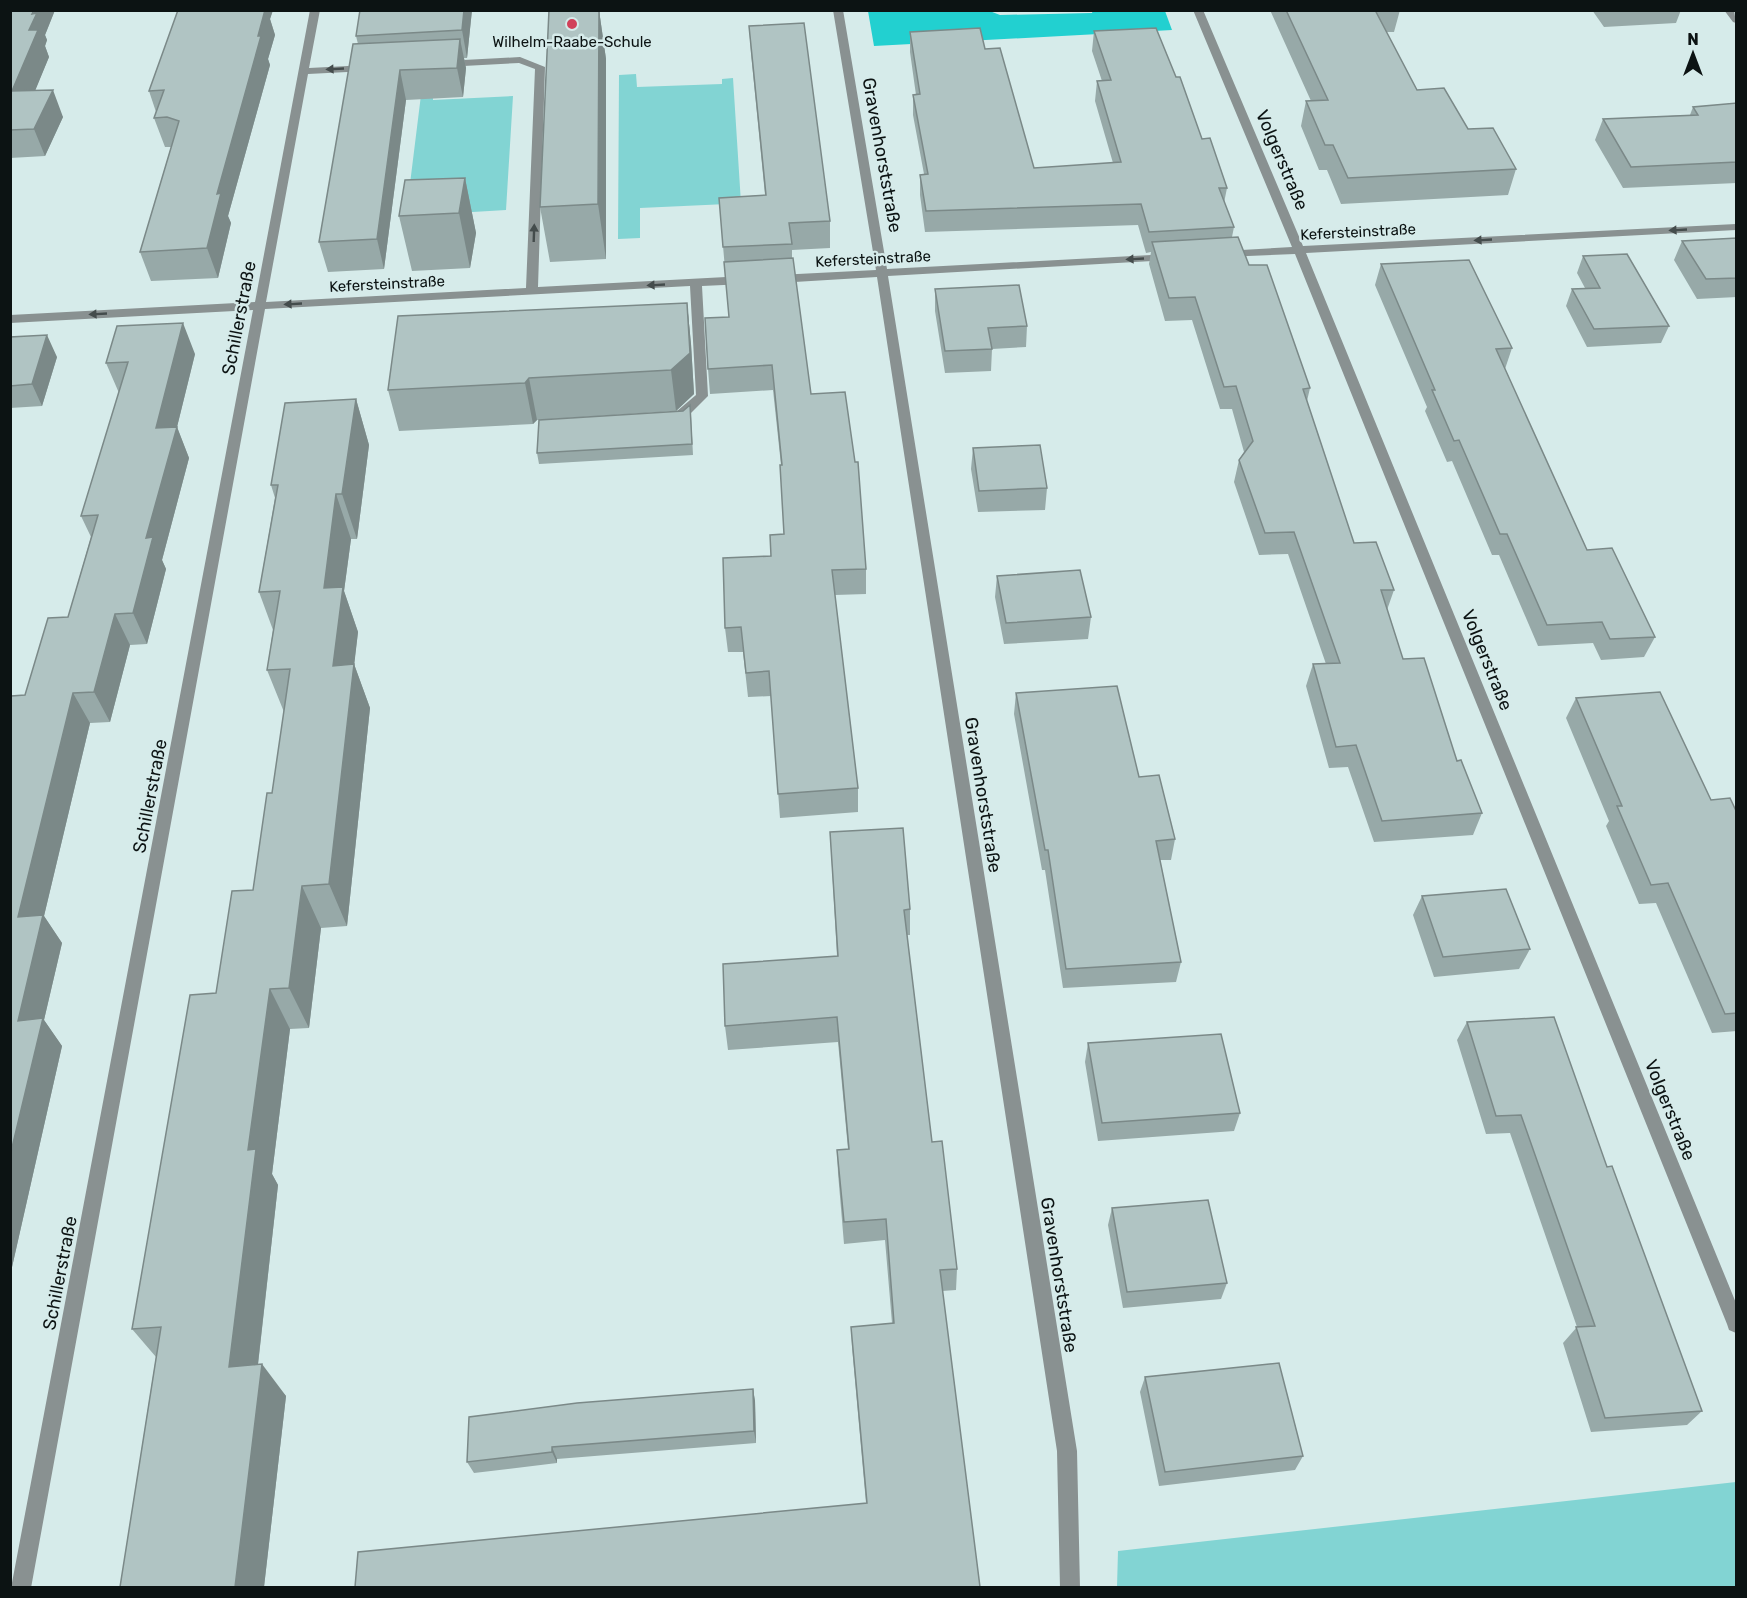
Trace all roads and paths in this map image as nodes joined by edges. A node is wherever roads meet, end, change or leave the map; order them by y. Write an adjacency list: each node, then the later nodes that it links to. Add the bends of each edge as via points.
1 (315, 10): 8 (street, Schillerstraße)
2 (838, 10): 13 (street, Gravenhorststraße)
3 (1198, 10): 10 (street, Volgerstraße)
4 (1729, 10): 5 (street)
5 (1737, 20)
6 (436, 64): 15 (street, one-way to 6, via 540,67 520,60)
7 (376, 67): 8 (street, one-way to 8)
8 (304, 71): 16 (street, Schillerstraße)
9 (1737, 227): 10 (street, Kefersteinstraße, one-way to 10)
10 (1299, 250): 11 (street, Kefersteinstraße); 19 (street, Volgerstraße)
11 (1215, 255)
12 (1180, 257): 13 (street, Kefersteinstraße, one-way to 13)
13 (882, 273): 14 (street, Kefersteinstraße); 21 (street, Gravenhorststraße, via 1067,1451)
14 (696, 283): 15 (street, Kefersteinstraße, one-way to 15); 18 (street, via 702,396 680,417)
15 (532, 291): 16 (street, Kefersteinstraße, one-way to 16)
16 (262, 306): 17 (street, Kefersteinstraße, one-way to 17); 20 (street, Schillerstraße)
17 (10, 319)
18 (668, 418)
19 (1737, 1324)
20 (21, 1587)
21 (1070, 1587)

